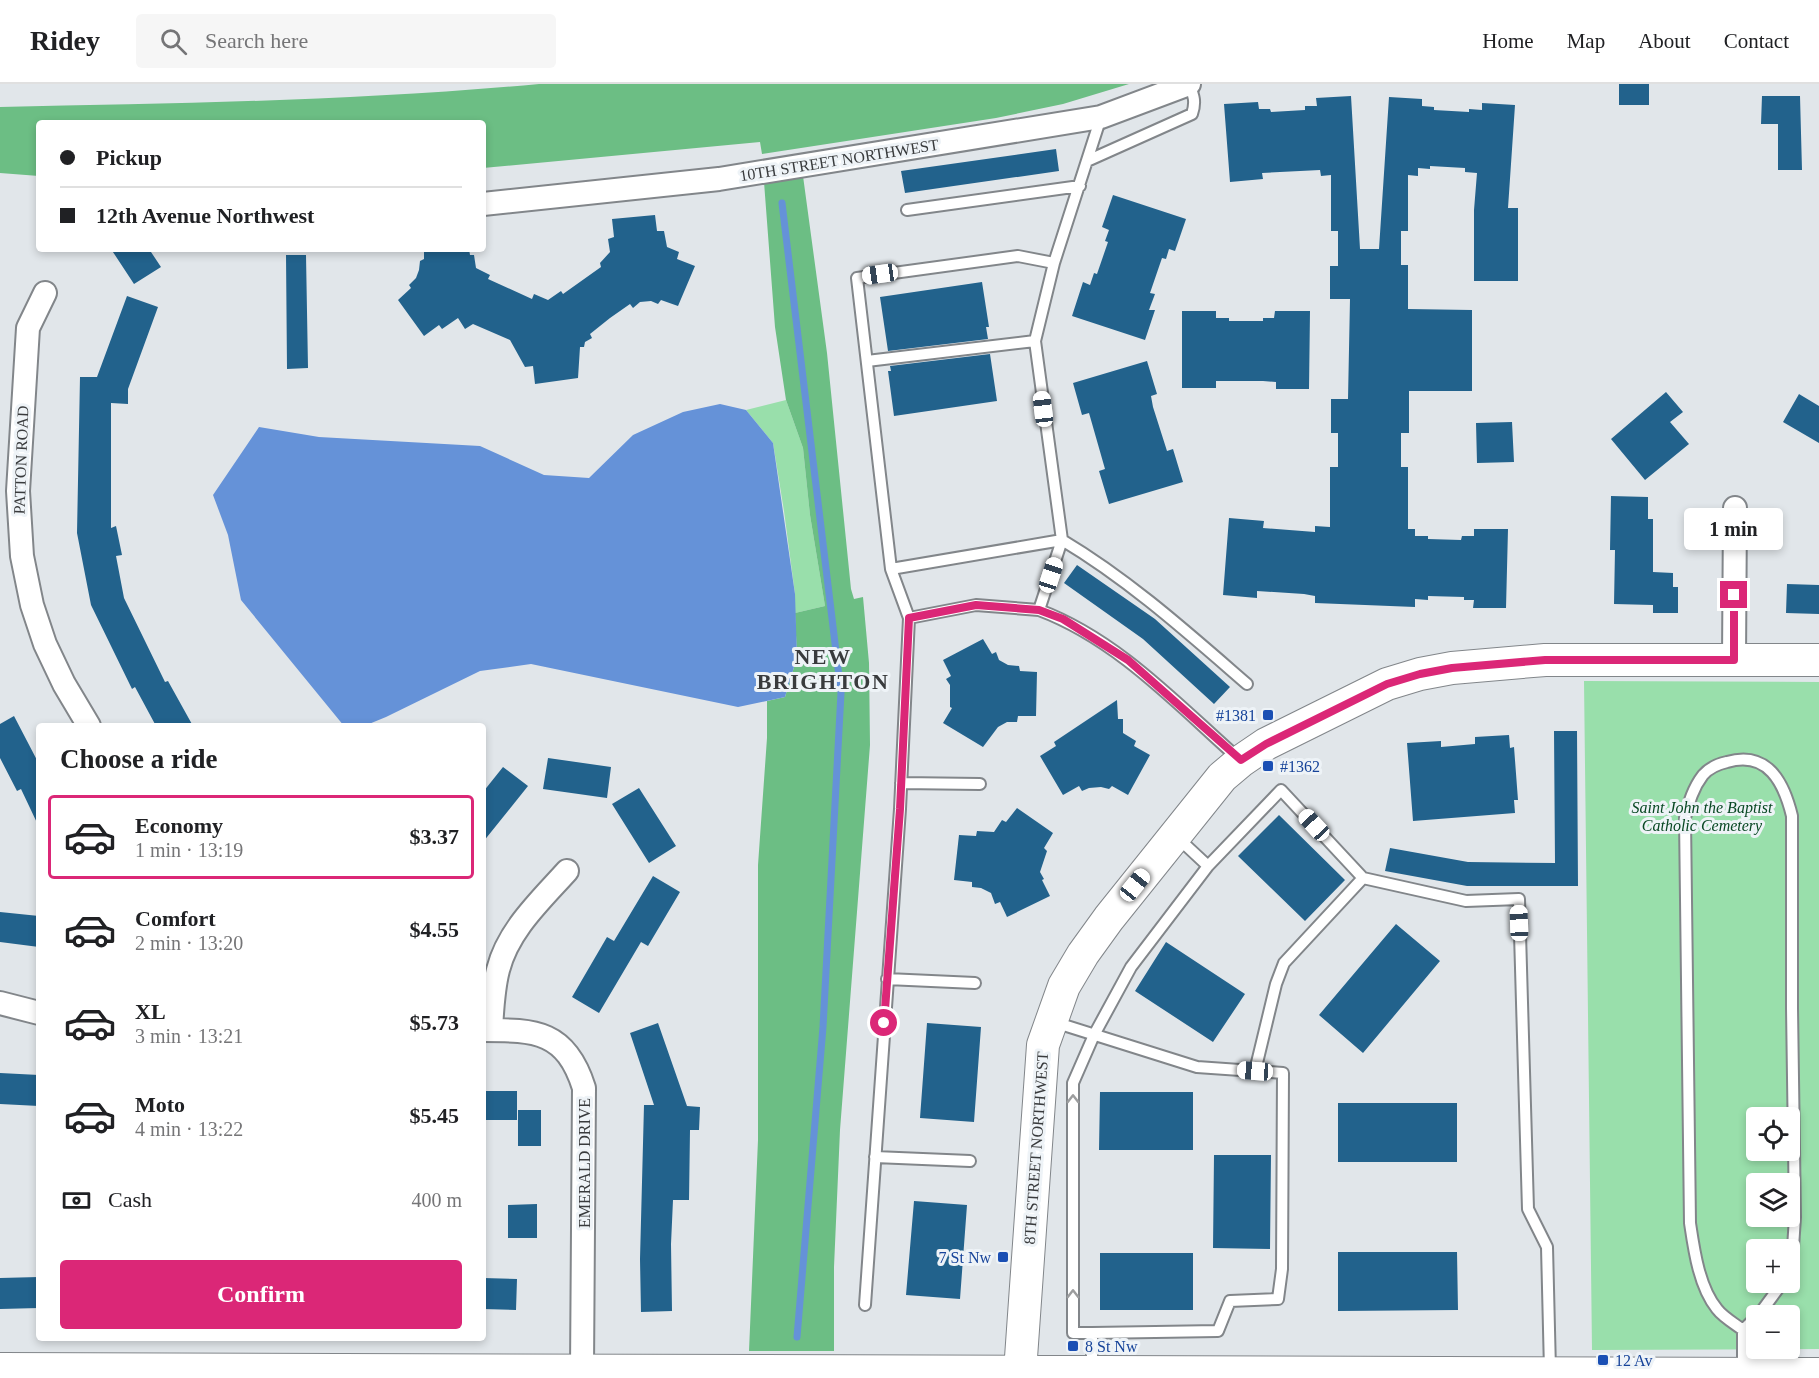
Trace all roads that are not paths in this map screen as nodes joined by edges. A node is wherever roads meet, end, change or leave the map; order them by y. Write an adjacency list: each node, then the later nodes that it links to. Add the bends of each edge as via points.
1 (1189, 84): 2 (street, 10TH STREET NORTHWEST); 3 (lane, via 1195,106 1192,114)
2 (1101, 117): 3 (lane); 5 (street, 10TH STREET NORTHWEST, via 719,179)
3 (1087, 161): 4 (lane)
4 (1080, 186): 6 (lane); 7 (lane)
5 (486, 204)
6 (908, 210)
7 (1054, 263): 9 (lane); 10 (lane, via 1018,256 857,278)
8 (45, 293): 19 (street, PATTON ROAD, via 28,328 18,491 22,556 45,644)
9 (1035, 341): 10 (lane); 12 (lane)
10 (867, 361): 13 (lane)
11 (1735, 508): 16 (street)
12 (1062, 540): 13 (lane); 14 (lane); 18 (lane, via 1154,603)
13 (891, 569): 15 (lane)
14 (1039, 610): 15 (lane, via 976,605); 20 (lane, via 1063,619 1128,660)
15 (909, 618): 21 (lane)
16 (1734, 660): 17 (street, 8TH STREET NORTHWEST); 20 (street, 8TH STREET NORTHWEST, via 1545,660 1420,674 1387,684)
17 (1819, 660)
18 (1246, 684)
19 (87, 723)
20 (1241, 760): 23 (street, 8TH STREET NORTHWEST, via 1222,777)
21 (901, 783): 22 (lane); 27 (lane)
22 (980, 784)
23 (1175, 836): 24 (lane); 31 (street, 8TH STREET NORTHWEST, via 1083,954)
24 (1208, 866): 26 (lane, via 1281,790); 33 (lane, via 1131,967)
25 (567, 871): 32 (street, via 509,941 498,968)
26 (1363, 878): 34 (lane, via 1284,963); 48 (lane, via 1466,901 1519,899 1528,1209 1547,1246)
27 (888, 979): 28 (lane); 35 (lane)
28 (975, 983)
29 (0, 1003): 30 (street)
30 (36, 1012)
31 (1051, 1021): 33 (lane); 46 (street, 8TH STREET NORTHWEST, via 1043,1045)
32 (487, 1030): 45 (street, EMERALD DRIVE, via 523,1030 558,1043 571,1057 584,1088)
33 (1094, 1035): 34 (lane, via 1197,1067); 43 (lane, one-way to 33, via 1073,1333 1073,1083)
34 (1255, 1071): 43 (lane, via 1283,1073 1282,1269 1278,1299 1230,1301 1218,1331)
35 (875, 1157): 36 (lane); 39 (lane)
36 (970, 1161)
37 (1794, 1239): 42 (lane, via 1792,816 1786,791 1772,773 1763,764 1735,759 1704,774 1692,793 1685,818 1690,1222 1703,1283 1717,1310)
38 (1775, 1293): 40 (lane)
39 (865, 1305)
40 (1765, 1305)
41 (1746, 1327): 42 (lane)
42 (1743, 1330): 52 (lane)
43 (1092, 1333): 50 (lane)
44 (0, 1369): 47 (street)
45 (582, 1369): 46 (street); 47 (street)
46 (1020, 1372): 50 (street)
47 (76, 1373)
48 (1551, 1374): 53 (street); 54 (street)
49 (1819, 1374): 52 (street)
50 (1083, 1375): 51 (street)
51 (1261, 1375): 53 (street)
52 (1755, 1375): 54 (street)
53 (1424, 1376)
54 (1591, 1376)

